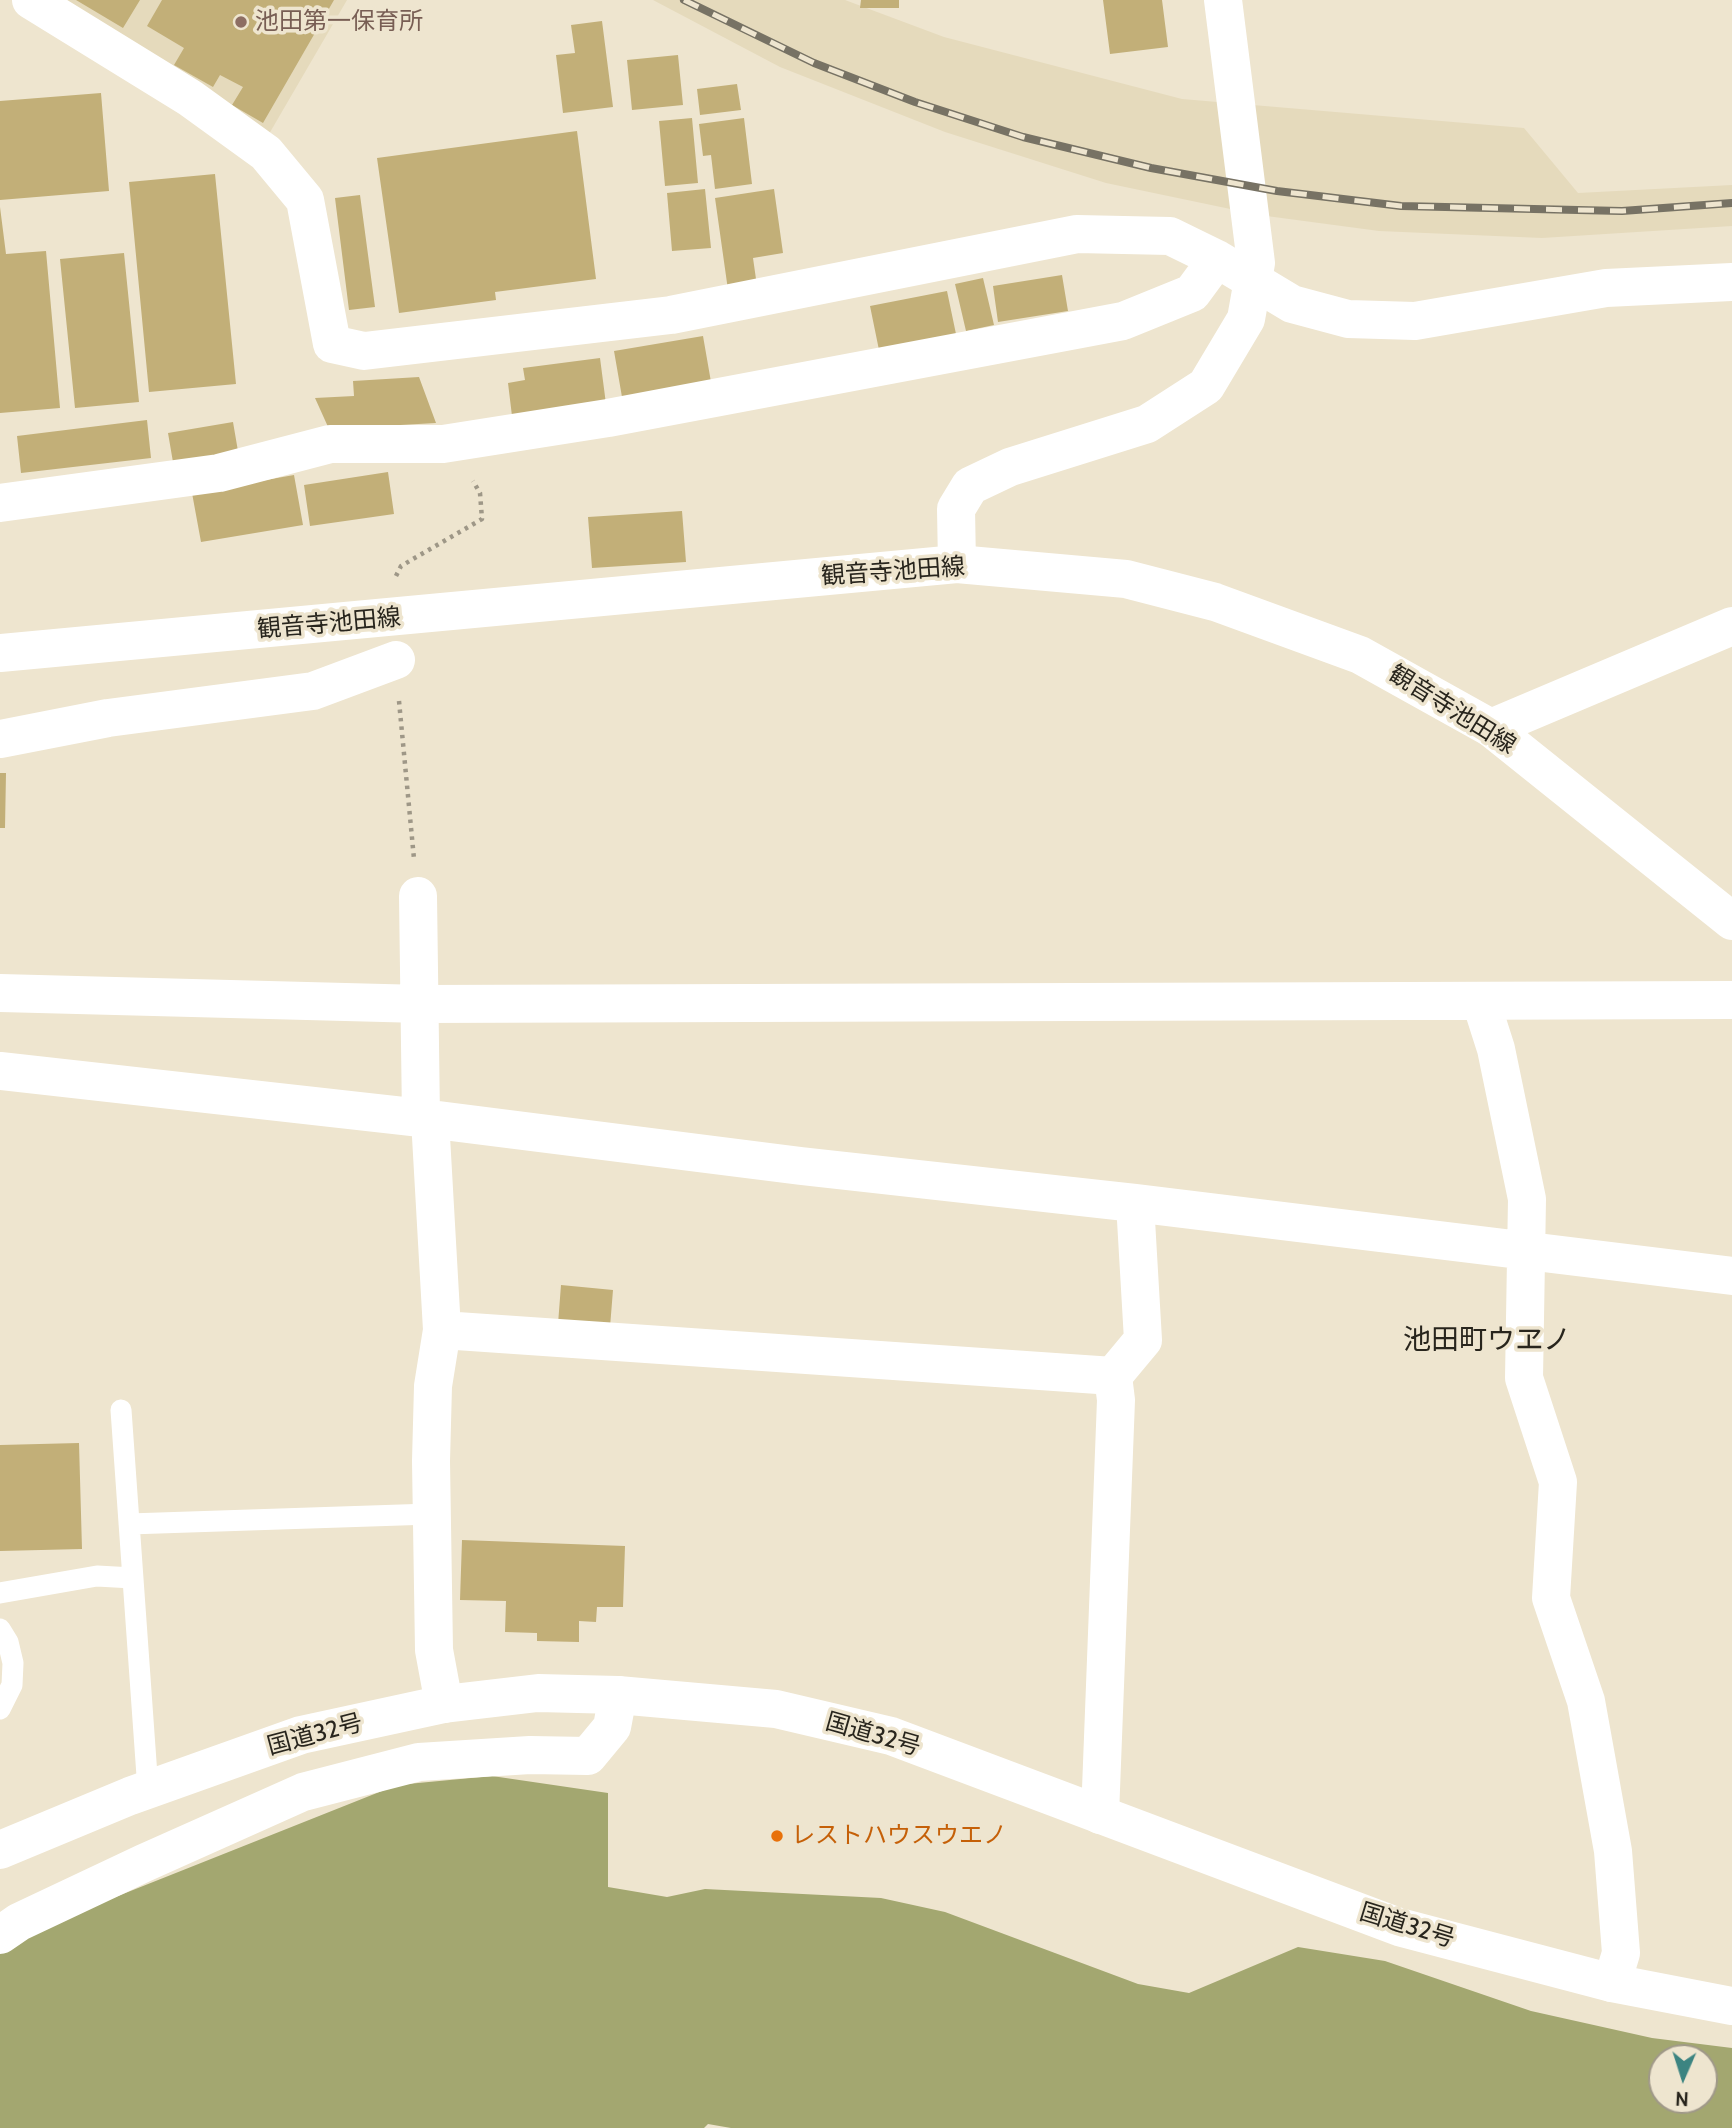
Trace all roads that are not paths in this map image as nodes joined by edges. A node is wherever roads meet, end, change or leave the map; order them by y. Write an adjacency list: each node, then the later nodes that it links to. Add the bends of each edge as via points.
1 (32, 0): 3 (main road, via 190,98 266,152 306,200 332,344 354,349 671,315 1077,234 1170,236)
2 (1223, 0): 6 (main road, via 1256,263 1246,319 1206,386 1147,424 1010,467 970,486 956,509)
3 (1217, 259): 4 (main road, via 1292,304 1348,319 1415,321 1606,288); 5 (main road, via 1192,293 1123,321 608,418 455,442 330,444 219,473)
4 (1732, 282)
5 (0, 503)
6 (957, 564): 8 (main road, 観音寺池田線); 10 (main road, 観音寺池田線, via 1126,579 1215,602 1360,655)
7 (1732, 626): 10 (main road)
8 (0, 653)
9 (396, 660): 11 (main road, via 313,691 108,718)
10 (1491, 728): 13 (main road, 観音寺池田線)
11 (0, 739)
12 (418, 895): 17 (main road)
13 (1732, 921)
14 (0, 993): 17 (main road)
15 (1732, 1000): 16 (main road)
16 (1481, 1002): 17 (main road); 21 (main road, via 1496,1049 1527,1199)
17 (422, 1004): 19 (main road)
18 (0, 1072): 19 (main road)
19 (426, 1118): 20 (main road); 23 (main road)
20 (1135, 1203): 21 (main road); 24 (main road, via 1143,1340)
21 (1528, 1252): 22 (main road); 38 (main road, via 1524,1378 1558,1482 1551,1598 1586,1701 1613,1851 1621,1953)
22 (1732, 1276)
23 (442, 1330): 24 (main road); 26 (main road, via 433,1386)
24 (1113, 1376): 35 (main road, via 1116,1400)
25 (121, 1410): 27 (lane)
26 (431, 1514): 27 (lane); 32 (main road, via 434,1650)
27 (129, 1524): 28 (lane)
28 (133, 1578): 29 (lane, via 97,1576); 34 (lane)
29 (0, 1593)
30 (0, 1629): 33 (lane, via 13,1663 12,1685)
31 (618, 1695): 32 (main road, 国道32号, via 538,1693); 35 (main road, 国道32号, via 776,1709 891,1735); 37 (main road, via 612,1727 588,1756 419,1762 303,1792 144,1863)
32 (444, 1704): 34 (main road, 国道32号, via 301,1735)
33 (0, 1709)
34 (148, 1790): 36 (main road, 国道32号)
35 (1100, 1815): 38 (main road, 国道32号, via 1399,1927)
36 (0, 1850)
37 (0, 1935)
38 (1612, 1983): 39 (main road, 国道32号)
39 (1732, 2006)

